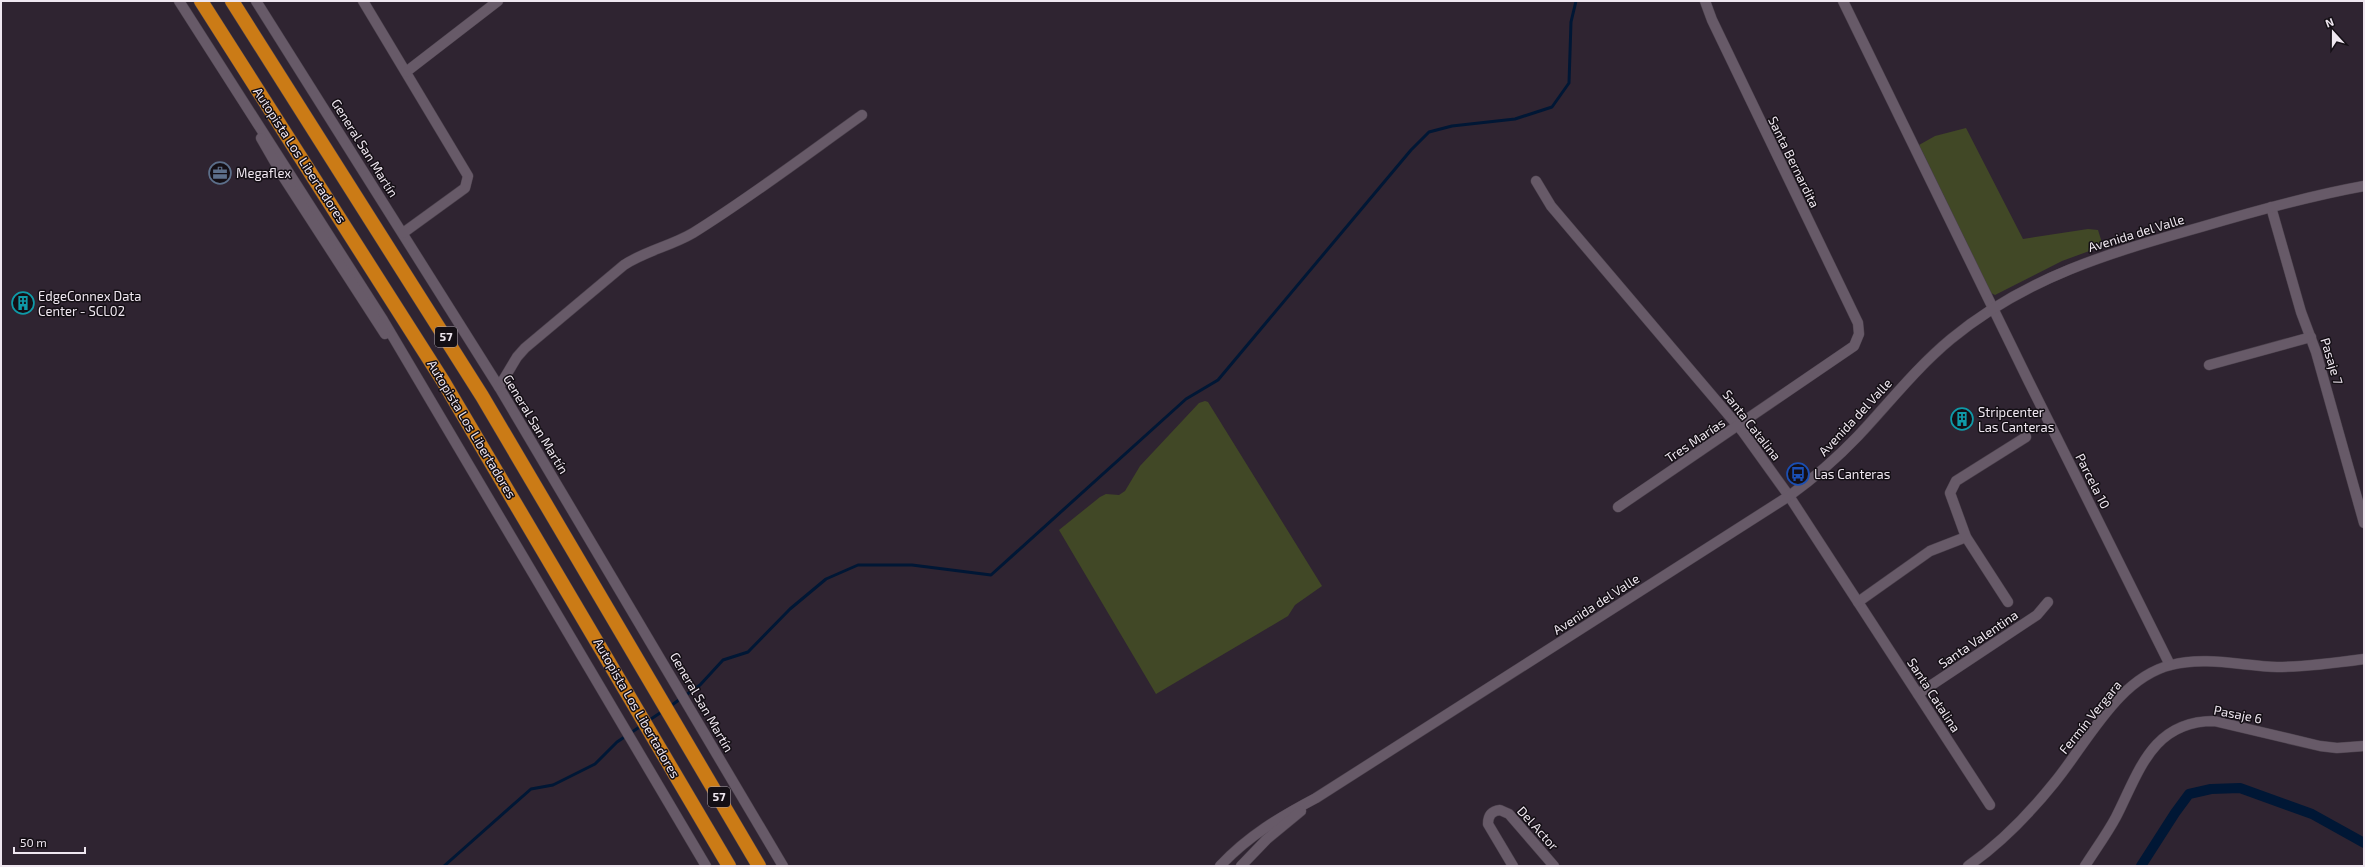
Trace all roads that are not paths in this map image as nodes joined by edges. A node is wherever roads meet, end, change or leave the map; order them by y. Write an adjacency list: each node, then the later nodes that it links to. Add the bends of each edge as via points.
1 (179, 1): 35 (street, via 373,303)
2 (201, 1): 36 (highway, Autopista Los Libertadores / 57, via 439,375)
3 (232, 1): 37 (highway, Autopista Los Libertadores / 57, via 467,371)
4 (256, 1): 14 (street, General San Martín)
5 (363, 1): 9 (street)
6 (498, 1): 9 (street)
7 (1705, 1): 16 (street, Santa Bernardita, via 1858,323)
8 (1843, 1): 15 (street, Parcela 10)
9 (406, 72): 14 (street, via 467,172 468,180 465,188)
10 (862, 115): 19 (street, via 693,233 624,265 525,348 516,357)
11 (1536, 181): 20 (street, Santa Catalina, via 1550,206)
12 (2364, 186): 13 (street, Avenida del Valle)
13 (2271, 207): 15 (street, Avenida del Valle, via 2081,263 2044,279); 17 (street, Pasaje 7)
14 (403, 233): 19 (street, General San Martín)
15 (1992, 308): 22 (street, Avenida del Valle, via 1938,350 1843,451); 30 (street, Parcela 10)
16 (1859, 334): 20 (street, Tres Marías, via 1854,346)
17 (2311, 337): 18 (street); 24 (street, Pasaje 7)
18 (2209, 365)
19 (498, 387): 38 (street, General San Martín)
20 (1738, 426): 22 (street, Santa Catalina); 23 (street, Tres Marías)
21 (2026, 438): 25 (street, via 1956,481 1952,486 1951,499)
22 (1789, 496): 26 (street, Santa Catalina); 33 (street, Avenida del Valle)
23 (1618, 507)
24 (2364, 523)
25 (1966, 537): 26 (street, via 1930,551); 27 (street)
26 (1858, 602): 31 (street, Santa Catalina)
27 (2008, 602)
28 (2048, 602): 31 (street, Santa Valentina, via 2037,616)
29 (2364, 659): 30 (street, Fermín Vergara, via 2310,666 2195,662)
30 (2170, 665): 43 (street, Fermín Vergara, via 2149,673 2124,693 2023,820)
31 (1918, 694): 34 (street, Santa Catalina)
32 (2364, 746): 44 (street, Pasaje 6, via 2320,746 2214,721 2202,721 2180,728 2155,745 2147,755 2115,818)
33 (1316, 798): 39 (street, Avenida del Valle, via 1257,832); 40 (street, Avenida del Valle)
34 (1990, 805)
35 (706, 866)
36 (729, 866)
37 (759, 866)
38 (783, 866)
39 (1220, 866)
40 (1241, 866)
41 (1513, 866): 42 (street, Del Actor, via 1489,828 1488,819 1494,811 1500,810 1509,814)
42 (1554, 866)
43 (1968, 866)
44 (2085, 866)

